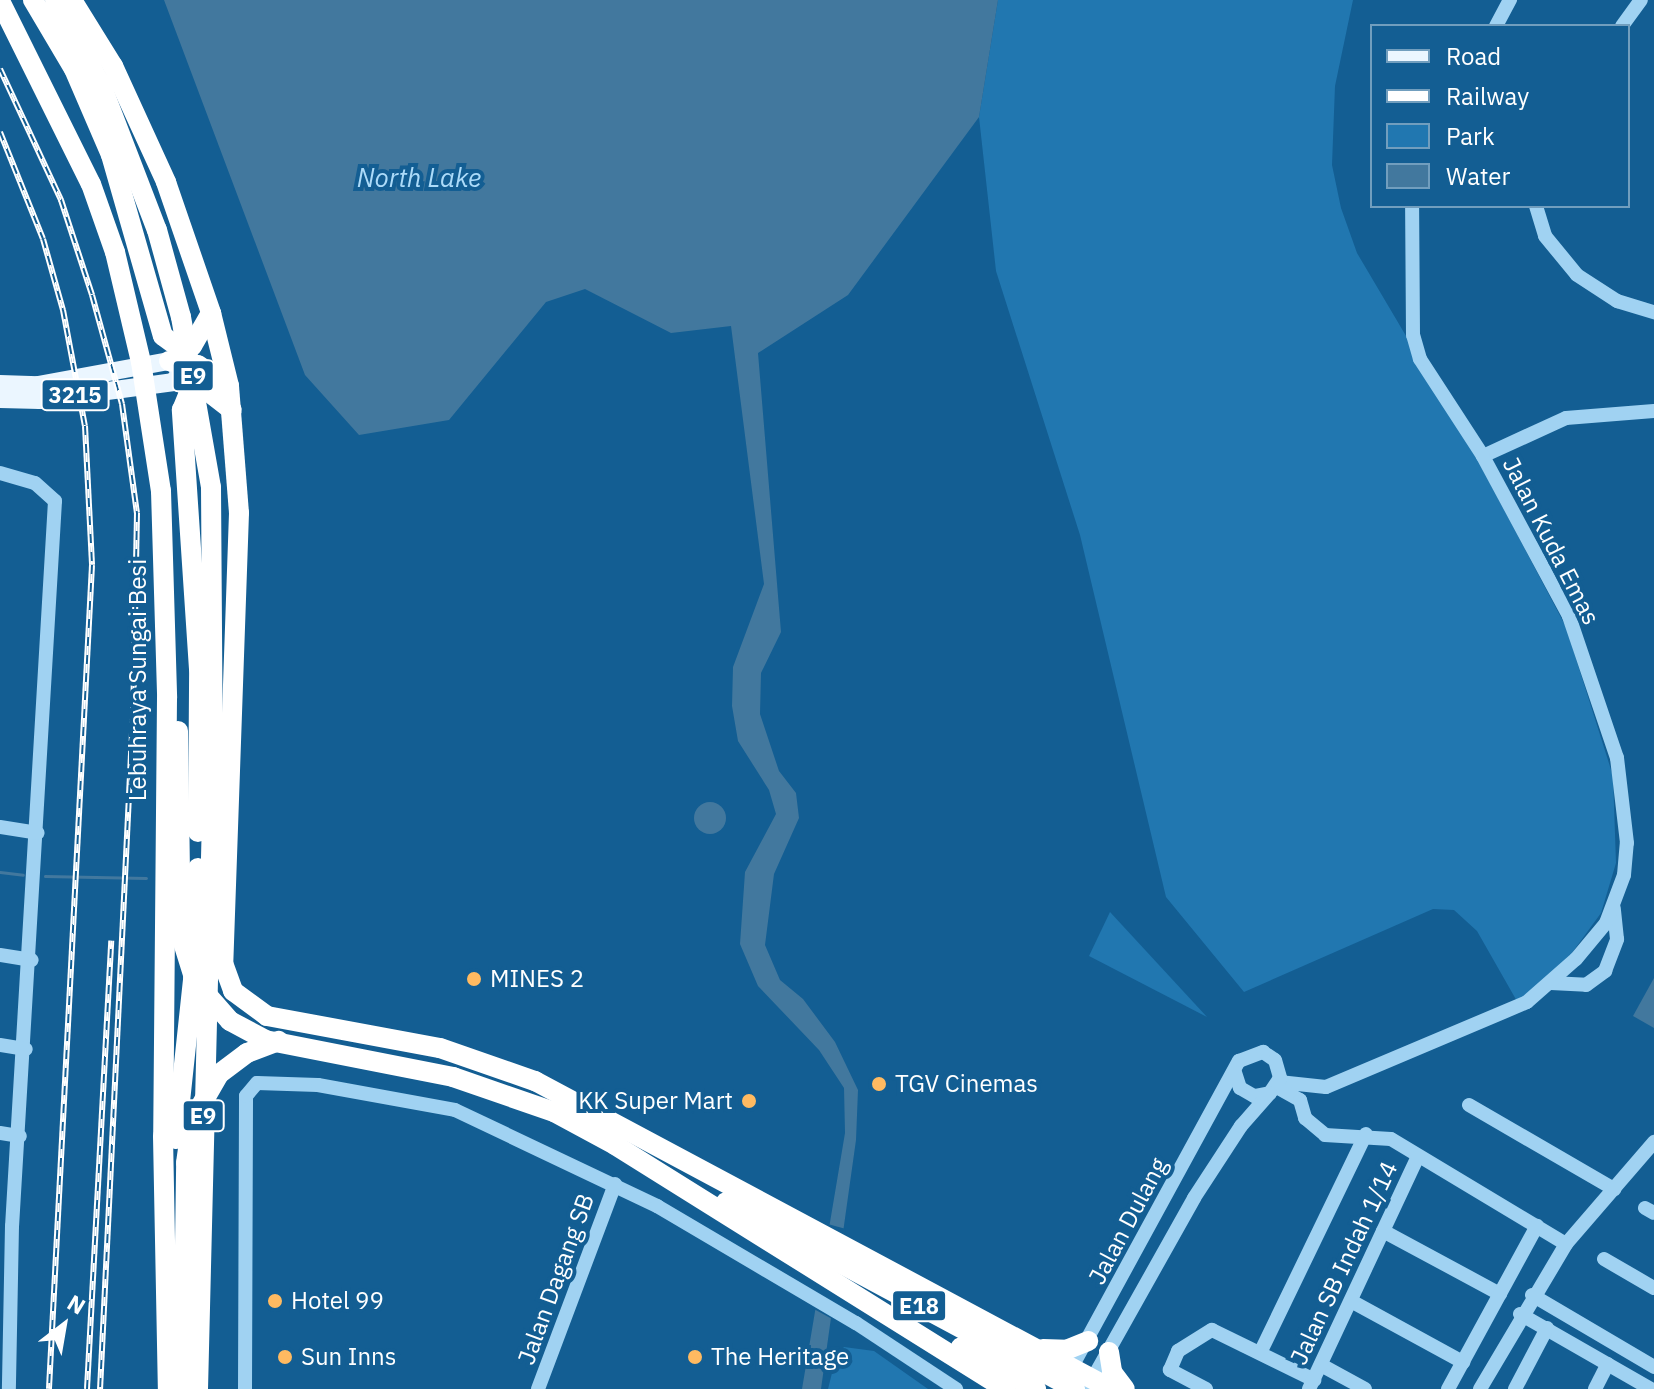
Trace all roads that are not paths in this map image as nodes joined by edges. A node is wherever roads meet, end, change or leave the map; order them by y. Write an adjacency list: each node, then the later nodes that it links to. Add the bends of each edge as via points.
1 (33, 0): 11 (highway, via 74,69 128,204)
2 (55, 0): 26 (highway, E9, via 102,87 157,230 181,317 211,487)
3 (72, 0): 13 (highway, via 113,66 152,151)
4 (1510, 0): 7 (street)
5 (1641, 0): 8 (street)
6 (0, 1): 23 (highway, Lebuhraya Sungai Besi / E9, via 91,184 115,252 141,362)
7 (1497, 24)
8 (1623, 24)
9 (1412, 208): 21 (street, Jalan Kuda Emas, via 1413,335 1420,359)
10 (1537, 208): 12 (street, via 1545,236 1577,275 1617,301)
11 (155, 307): 13 (highway, via 163,336 184,348 199,341); 15 (highway, via 149,343)
12 (1654, 312)
13 (211, 313): 16 (highway)
14 (169, 361): 15 (main road, via 182,369 177,380); 16 (highway, via 198,365)
15 (132, 379): 17 (main road, 3215); 20 (highway, via 165,403)
16 (229, 386): 18 (highway)
17 (5, 392)
18 (232, 410): 20 (highway, via 216,393 199,389 185,400); 25 (highway, via 239,548)
19 (1654, 411): 21 (street, via 1566,418)
20 (181, 424): 24 (highway, via 193,532)
21 (1483, 456): 30 (street, Jalan Kuda Emas, via 1569,616 1617,758 1627,843)
22 (0, 473): 29 (street, via 35,483 55,501)
23 (164, 534): 27 (highway, via 178,581); 54 (highway, Lebuhraya Sungai Besi / E9)
24 (197, 644): 27 (highway, via 186,781); 54 (highway, via 196,933 176,1125 176,1218)
25 (234, 690): 26 (highway); 31 (highway)
26 (213, 776): 44 (highway, E9)
27 (180, 798): 46 (highway, via 181,936 187,965 213,1006 265,1040 453,1077 554,1112 615,1145)
28 (0, 827): 29 (street)
29 (38, 833): 33 (street)
30 (1614, 908): 34 (street, Jalan Kuda Emas); 34 (street, Jalan Kuda Emas, via 1617,939 1605,971 1586,985)
31 (228, 910): 49 (highway, via 234,965 257,996 285,1007 447,1039 529,1067 621,1119); 66 (highway, via 225,973 233,991 257,1011 440,1048 511,1071)
32 (0, 955): 33 (street)
33 (32, 960): 36 (street)
34 (1551, 983): 38 (street, Jalan Kuda Emas, via 1527,1002 1326,1087)
35 (0, 1045): 36 (street)
36 (26, 1049): 42 (street)
37 (1235, 1073): 38 (street, via 1246,1093); 38 (street, via 1246,1055 1263,1052 1279,1067); 55 (street, Jalan Dulang)
38 (1275, 1088): 41 (street, via 1296,1096 1305,1118 1325,1135); 57 (street, Jalan Dulang, via 1202,1186)
39 (1469, 1105): 48 (street)
40 (0, 1133): 42 (street)
41 (1366, 1134): 45 (street, via 1384,1137); 67 (street)
42 (20, 1136): 50 (street)
43 (1654, 1142): 48 (street)
44 (203, 1155): 46 (highway, via 225,1083 250,1063 274,1058 466,1093); 80 (highway, E9)
45 (1418, 1156): 51 (street); 52 (street, Jalan SB Indah 1/14)
46 (643, 1168): 74 (highway, E18)
47 (615, 1184): 81 (street, via 455,1110 318,1085 257,1083 246,1096); 82 (street, Jalan Dagang SB); 83 (street, via 856,1323)
48 (1614, 1189): 53 (street)
49 (764, 1221): 76 (highway, E18); 79 (highway, via 572,1111 506,1082 359,1045 310,1038 278,1041 247,1053 219,1074 192,1121 186,1163)
50 (6, 1225): 63 (street)
51 (1537, 1226): 53 (street); 59 (street)
52 (1383, 1231): 59 (street); 61 (street, Jalan SB Indah 1/14)
53 (1566, 1244): 60 (street)
54 (167, 1250): 78 (highway, Lebuhraya Sungai Besi / E9)
55 (1134, 1257): 57 (street); 65 (street, Jalan Dulang)
56 (1604, 1259): 58 (street)
57 (1156, 1270): 68 (street, Jalan Dulang)
58 (1654, 1288)
59 (1500, 1294): 69 (street)
60 (1532, 1295): 62 (street); 72 (street)
61 (1351, 1301): 69 (street); 71 (street, Jalan SB Indah 1/14)
62 (1520, 1314): 64 (street); 90 (street)
63 (5, 1316): 77 (street)
64 (1547, 1328): 70 (street); 91 (street)
65 (1088, 1341): 66 (highway, via 1058,1351); 73 (street, Jalan Dulang)
66 (1024, 1342): 73 (highway); 74 (highway, via 1038,1356 1036,1367 1024,1378)
67 (1261, 1351): 75 (street); 87 (street, via 1212,1330 1178,1351 1170,1370)
68 (1109, 1352): 76 (street, Jalan Dulang); 86 (highway, via 1112,1372)
69 (1463, 1362): 89 (street)
70 (1608, 1364): 92 (street); 93 (street)
71 (1321, 1365): 75 (street, Jalan SB Indah 1/14); 88 (street)
72 (1654, 1367)
73 (1071, 1368): 76 (highway); 85 (street, Jalan Dulang)
74 (1006, 1381): 84 (highway)
75 (1312, 1384)
76 (1092, 1387)
77 (9, 1389)
78 (168, 1389)
79 (183, 1389)
80 (198, 1389)
81 (245, 1389)
82 (538, 1389)
83 (956, 1389)
84 (1036, 1389)
85 (1059, 1389)
86 (1125, 1389)
87 (1206, 1389)
88 (1365, 1389)
89 (1448, 1389)
90 (1480, 1389)
91 (1515, 1389)
92 (1595, 1389)
93 (1651, 1389)

